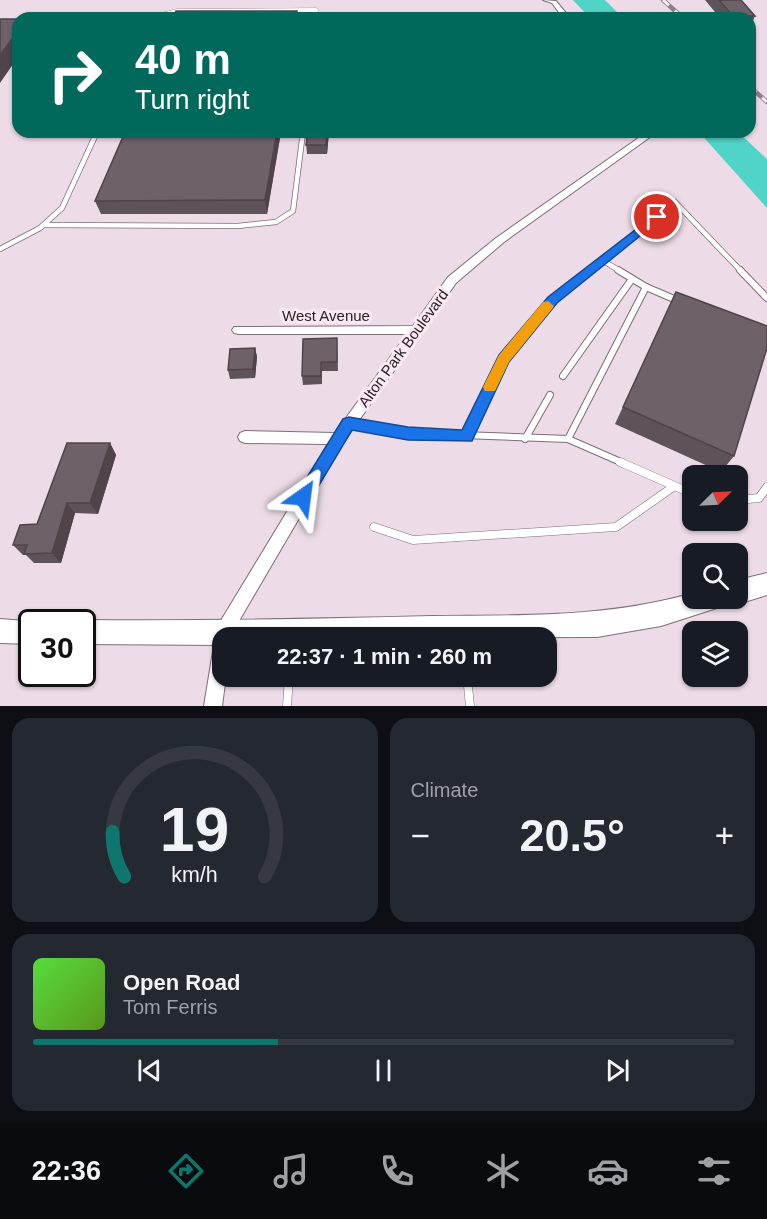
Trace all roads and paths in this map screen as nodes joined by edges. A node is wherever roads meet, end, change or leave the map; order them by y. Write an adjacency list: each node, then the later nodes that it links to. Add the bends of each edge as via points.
1 (546, 0): 4 (street, via 554,2)
2 (173, 12): 3 (lane)
3 (316, 12)
4 (562, 12)
5 (95, 138): 8 (lane, via 62,208)
6 (302, 138): 8 (lane, via 293,211 276,222 237,226)
7 (644, 138): 16 (street, Alton Park Boulevard, via 500,240 452,280)
8 (44, 225): 9 (lane)
9 (0, 249)
10 (602, 260): 11 (lane); 13 (lane, via 675,202); 21 (lane, via 552,300 504,358)
11 (632, 279): 12 (lane); 17 (lane)
12 (646, 287): 14 (lane); 24 (lane)
13 (767, 298)
14 (674, 299)
15 (238, 330): 16 (street, West Avenue)
16 (415, 330): 19 (street, Alton Park Boulevard)
17 (563, 376)
18 (550, 395): 23 (lane)
19 (349, 423): 21 (lane); 22 (street, Alton Park Boulevard)
20 (245, 437): 22 (street)
21 (466, 437): 23 (lane)
22 (338, 439): 33 (street, Alton Park Boulevard)
23 (525, 439): 24 (lane)
24 (568, 439): 25 (lane)
25 (673, 487): 27 (lane); 29 (lane, via 616,527 413,540)
26 (767, 487): 28 (lane, via 759,498)
27 (682, 490)
28 (748, 499)
29 (374, 527)
30 (767, 584): 31 (main road)
31 (748, 589)
32 (682, 608): 34 (main road, via 597,625)
33 (229, 627)
34 (557, 627)
35 (0, 631): 36 (main road)
36 (18, 632)
37 (96, 633): 38 (main road)
38 (212, 638)
39 (216, 687): 42 (street)
40 (288, 687): 43 (lane)
41 (468, 687): 44 (lane)
42 (213, 706)
43 (287, 706)
44 (470, 706)

